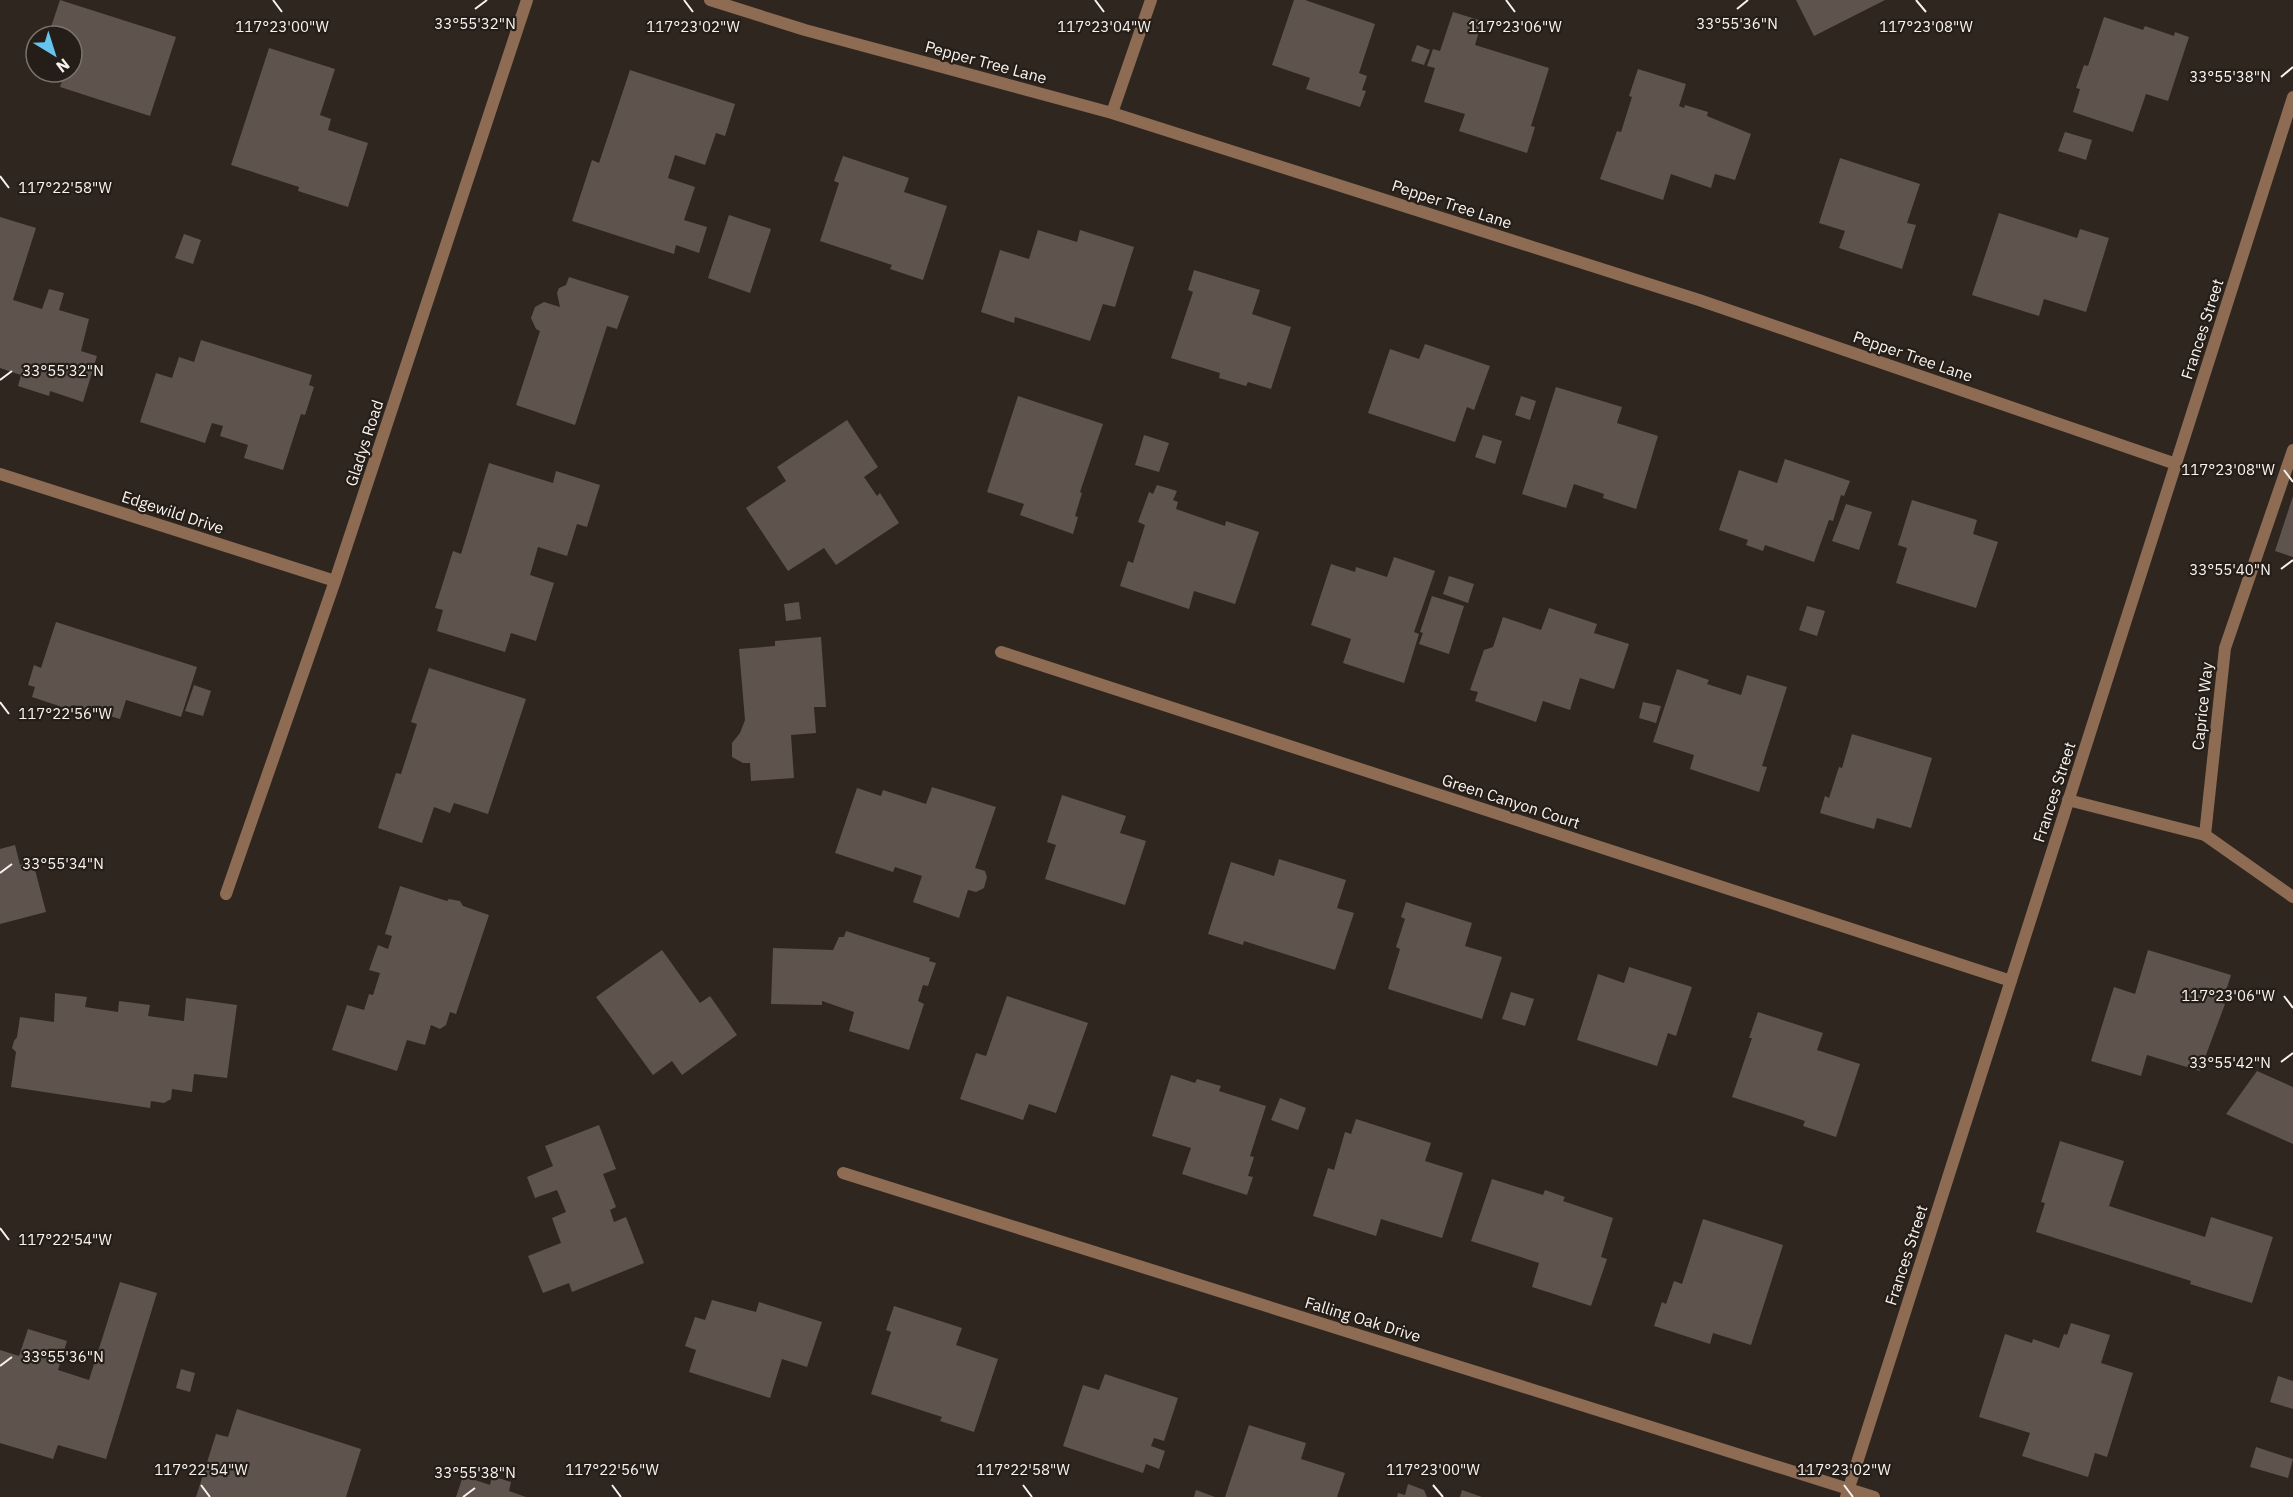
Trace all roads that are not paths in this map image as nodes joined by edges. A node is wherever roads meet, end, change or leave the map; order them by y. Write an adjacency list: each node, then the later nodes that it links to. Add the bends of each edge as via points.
1 (527, 0): 9 (street, Gladys Road)
2 (710, 0): 5 (street, Pepper Tree Lane, via 805,30)
3 (1150, 0): 5 (street)
4 (2293, 97): 7 (street, Frances Street)
5 (1112, 113): 7 (street, Pepper Tree Lane, via 1699,300)
6 (2293, 450): 12 (street, Caprice Way, via 2225,648)
7 (2176, 464): 11 (street, Frances Street)
8 (0, 474): 9 (street, Edgewild Drive)
9 (335, 581): 13 (street, Gladys Road)
10 (1001, 652): 15 (street, Green Canyon Court)
11 (2068, 800): 12 (street); 15 (street, Frances Street)
12 (2205, 835): 14 (street)
13 (226, 894)
14 (2293, 897)
15 (2011, 981): 17 (street, Frances Street)
16 (843, 1173): 17 (street, Falling Oak Drive)
17 (1848, 1493): 18 (street, Falling Oak Drive)
18 (1874, 1497)

